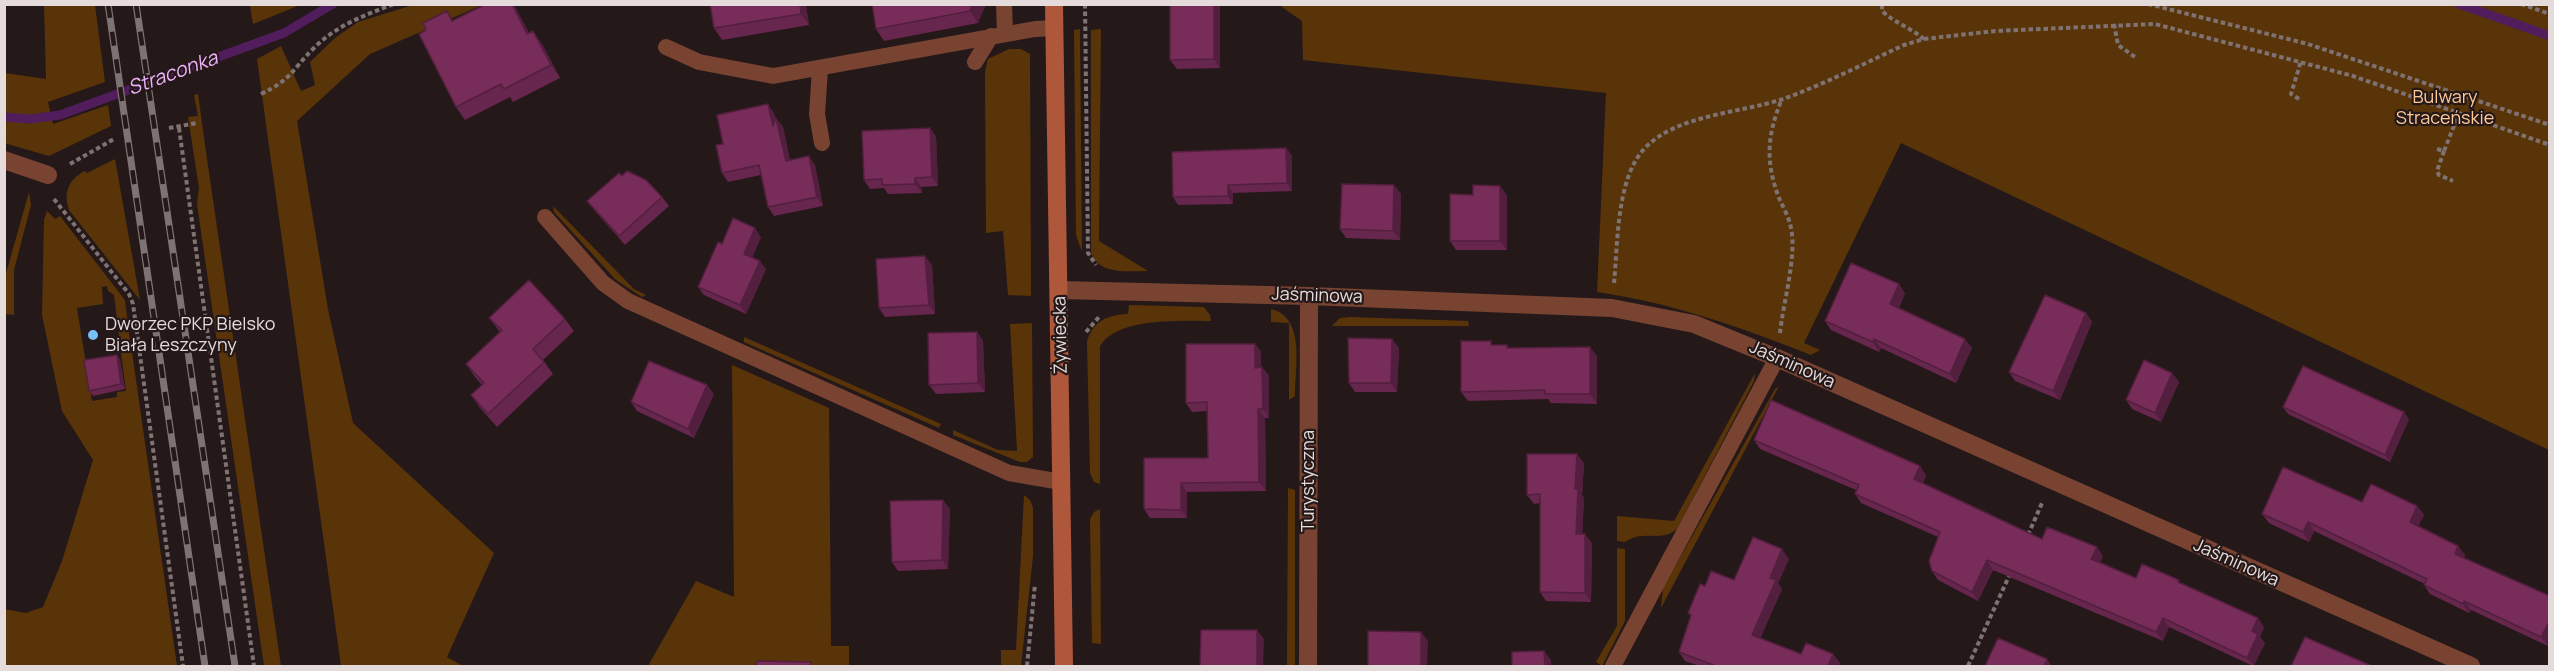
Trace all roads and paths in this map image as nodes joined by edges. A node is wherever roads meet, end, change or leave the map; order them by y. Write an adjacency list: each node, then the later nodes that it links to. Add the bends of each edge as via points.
1 (394, 4): 18 (path, via 334,31 313,48 283,83)
2 (1004, 4): 11 (lane)
3 (1054, 4): 10 (main road, Żywiecka)
4 (1085, 4): 36 (path, via 1088,253)
5 (1882, 4): 12 (path, via 1882,11 1892,21)
6 (2148, 4): 23 (path, via 2308,44)
7 (2521, 4): 8 (path)
8 (2550, 14)
9 (2114, 24): 12 (path); 14 (path, via 2118,45); 15 (path, via 2155,24)
10 (1055, 28): 11 (lane); 37 (main road, Żywiecka)
11 (998, 35): 16 (lane); 17 (lane)
12 (1924, 39): 19 (path)
13 (666, 47): 17 (lane, via 699,62 747,73 773,76)
14 (2134, 57)
15 (2301, 61): 20 (path, via 2291,94); 21 (path)
16 (975, 62)
17 (820, 69): 27 (lane, via 817,114)
18 (261, 94)
19 (1782, 99): 39 (path, via 1669,130 1645,147 1629,174 1620,212); 40 (path, via 1771,125 1768,155 1791,227 1792,252)
20 (2299, 99)
21 (2459, 112): 28 (path); 30 (path)
22 (197, 123): 25 (path)
23 (2550, 125)
24 (169, 128): 25 (path)
25 (179, 128): 46 (path)
26 (114, 140): 32 (path)
27 (822, 142)
28 (2550, 146)
29 (2437, 149): 30 (path)
30 (2444, 151): 33 (path, via 2437,171)
31 (4, 160): 32 (street)
32 (48, 176)
33 (2453, 180)
34 (53, 198): 45 (path, via 133,304)
35 (545, 217): 42 (lane, via 603,283 628,300 1009,473)
36 (1099, 269)
37 (1060, 290): 38 (street, Jaśminowa); 42 (main road, Żywiecka)
38 (1309, 296): 39 (street, Jaśminowa); 48 (street, Turystyczna)
39 (1612, 308): 40 (street, Jaśminowa, via 1694,324)
40 (1776, 358): 41 (street, Jaśminowa); 49 (lane)
41 (2052, 480): 43 (path); 51 (street, Jaśminowa)
42 (1062, 482): 47 (main road, Żywiecka)
43 (2026, 539)
44 (2012, 571): 50 (path)
45 (183, 666)
46 (254, 666)
47 (1064, 666)
48 (1308, 666)
49 (1613, 666)
50 (1968, 666)
51 (2471, 666)

